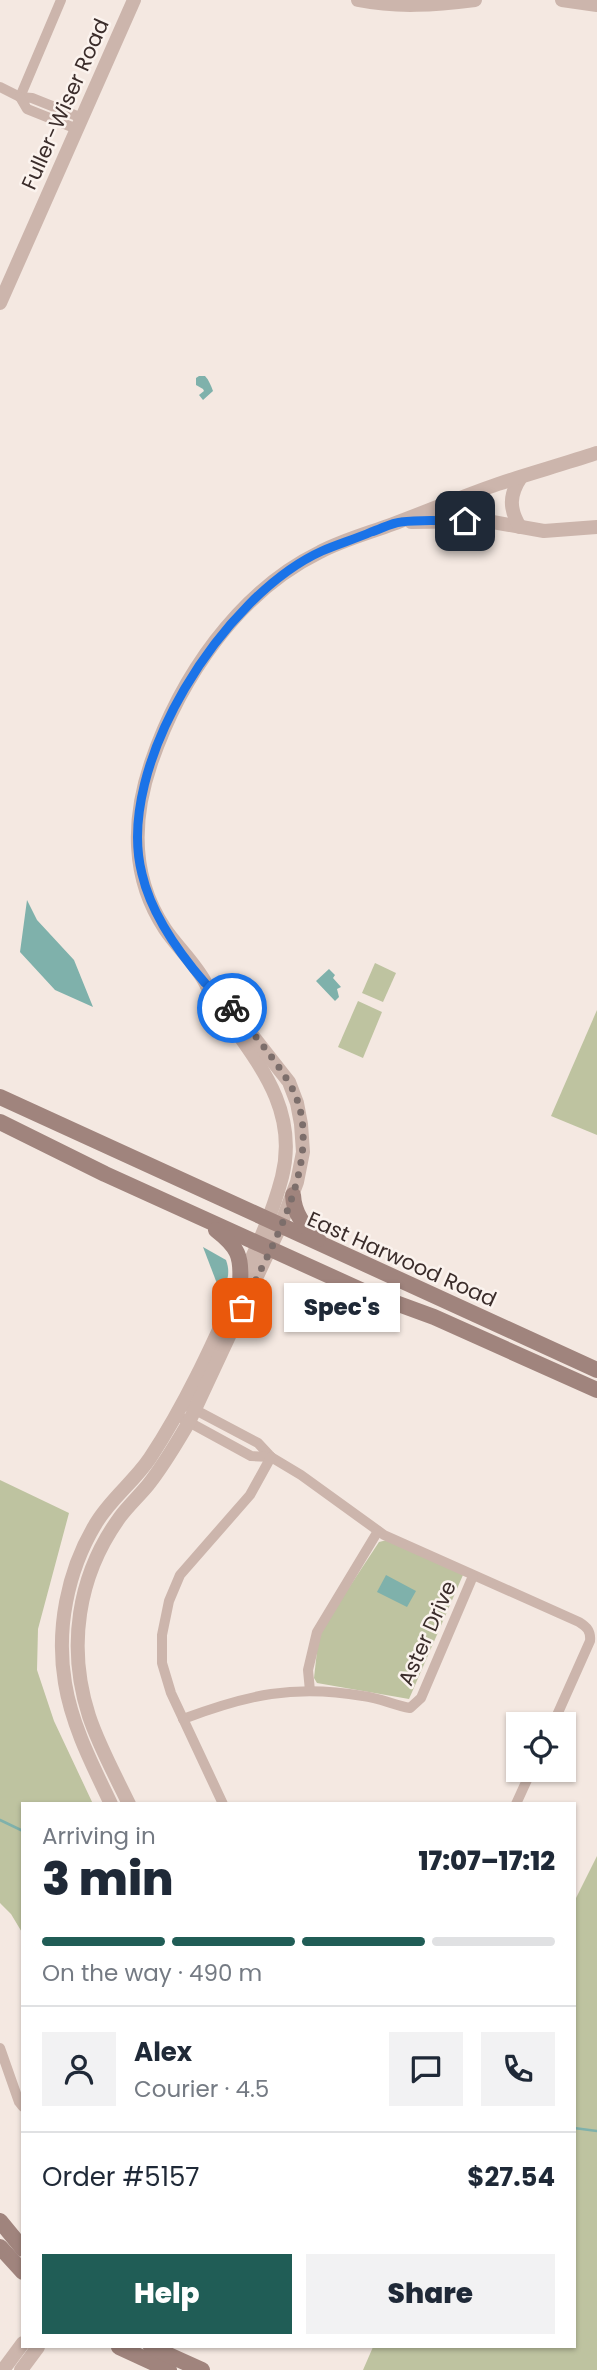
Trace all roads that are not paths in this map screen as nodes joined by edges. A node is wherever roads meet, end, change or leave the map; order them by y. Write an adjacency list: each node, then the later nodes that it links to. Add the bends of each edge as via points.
1 (61, 0): 9 (street)
2 (134, 0): 10 (street, Fuller-Wiser Road)
3 (358, 0): 6 (street, via 382,5)
4 (475, 0): 6 (street)
5 (568, 0): 7 (street)
6 (416, 3)
7 (597, 5)
8 (0, 87): 9 (street)
9 (20, 97): 10 (street, via 27,109)
10 (80, 124): 11 (street, Fuller-Wiser Road)
11 (0, 303)
12 (597, 453): 13 (street)
13 (520, 477): 14 (street); 15 (street, via 511,500)
14 (399, 522): 15 (street, via 487,521); 17 (street, via 320,552 242,610 200,664 159,740 144,784 136,832 141,872 163,926)
15 (520, 527): 16 (street, via 544,531)
16 (597, 527)
17 (207, 986): 20 (street, via 218,992 289,1082 303,1137); 22 (street, via 210,998 281,1105 286,1125 285,1161)
18 (0, 1097): 22 (main road, East Harwood Road)
19 (0, 1122): 21 (main road, East Harwood Road)
20 (293, 1195): 22 (street); 24 (main road, via 298,1219)
21 (181, 1208): 23 (main road, East Harwood Road); 25 (main road, via 232,1243 242,1265)
22 (274, 1223): 23 (street); 24 (main road, East Harwood Road)
23 (264, 1246): 25 (street); 27 (main road, East Harwood Road); 30 (street)
24 (327, 1248): 26 (main road, East Harwood Road)
25 (240, 1284): 30 (street)
26 (538, 1343): 27 (main road); 28 (main road, East Harwood Road)
27 (530, 1360): 29 (main road, East Harwood Road)
28 (597, 1370)
29 (597, 1390)
30 (186, 1412): 31 (street, via 258,1443); 38 (street, via 95,1524 75,1566 66,1602 61,1638 65,1684 86,1750); 39 (street, via 172,1453 120,1517 97,1554 84,1588 77,1627 78,1673 89,1717)
31 (271, 1457): 32 (street); 36 (street, via 250,1494 180,1575 169,1601 162,1663)
32 (378, 1531): 33 (street); 34 (street, via 317,1632 308,1670)
33 (473, 1576): 34 (street, Aster Drive, via 415,1706); 35 (street, via 579,1622 591,1634)
34 (310, 1690): 36 (street, via 259,1695)
35 (558, 1712)
36 (183, 1719): 40 (street)
37 (526, 1782): 41 (street)
38 (110, 1802)
39 (127, 1802)
40 (222, 1802)
41 (517, 1802)
42 (0, 2048): 43 (street)
43 (21, 2104)
44 (0, 2221): 46 (main road)
45 (0, 2247): 47 (main road)
46 (21, 2247)
47 (21, 2270)
48 (21, 2346): 52 (street)
49 (37, 2348): 53 (street)
50 (121, 2348): 54 (main road)
51 (153, 2348): 55 (main road)
52 (3, 2370)
53 (21, 2370)
54 (169, 2370)
55 (201, 2370)

